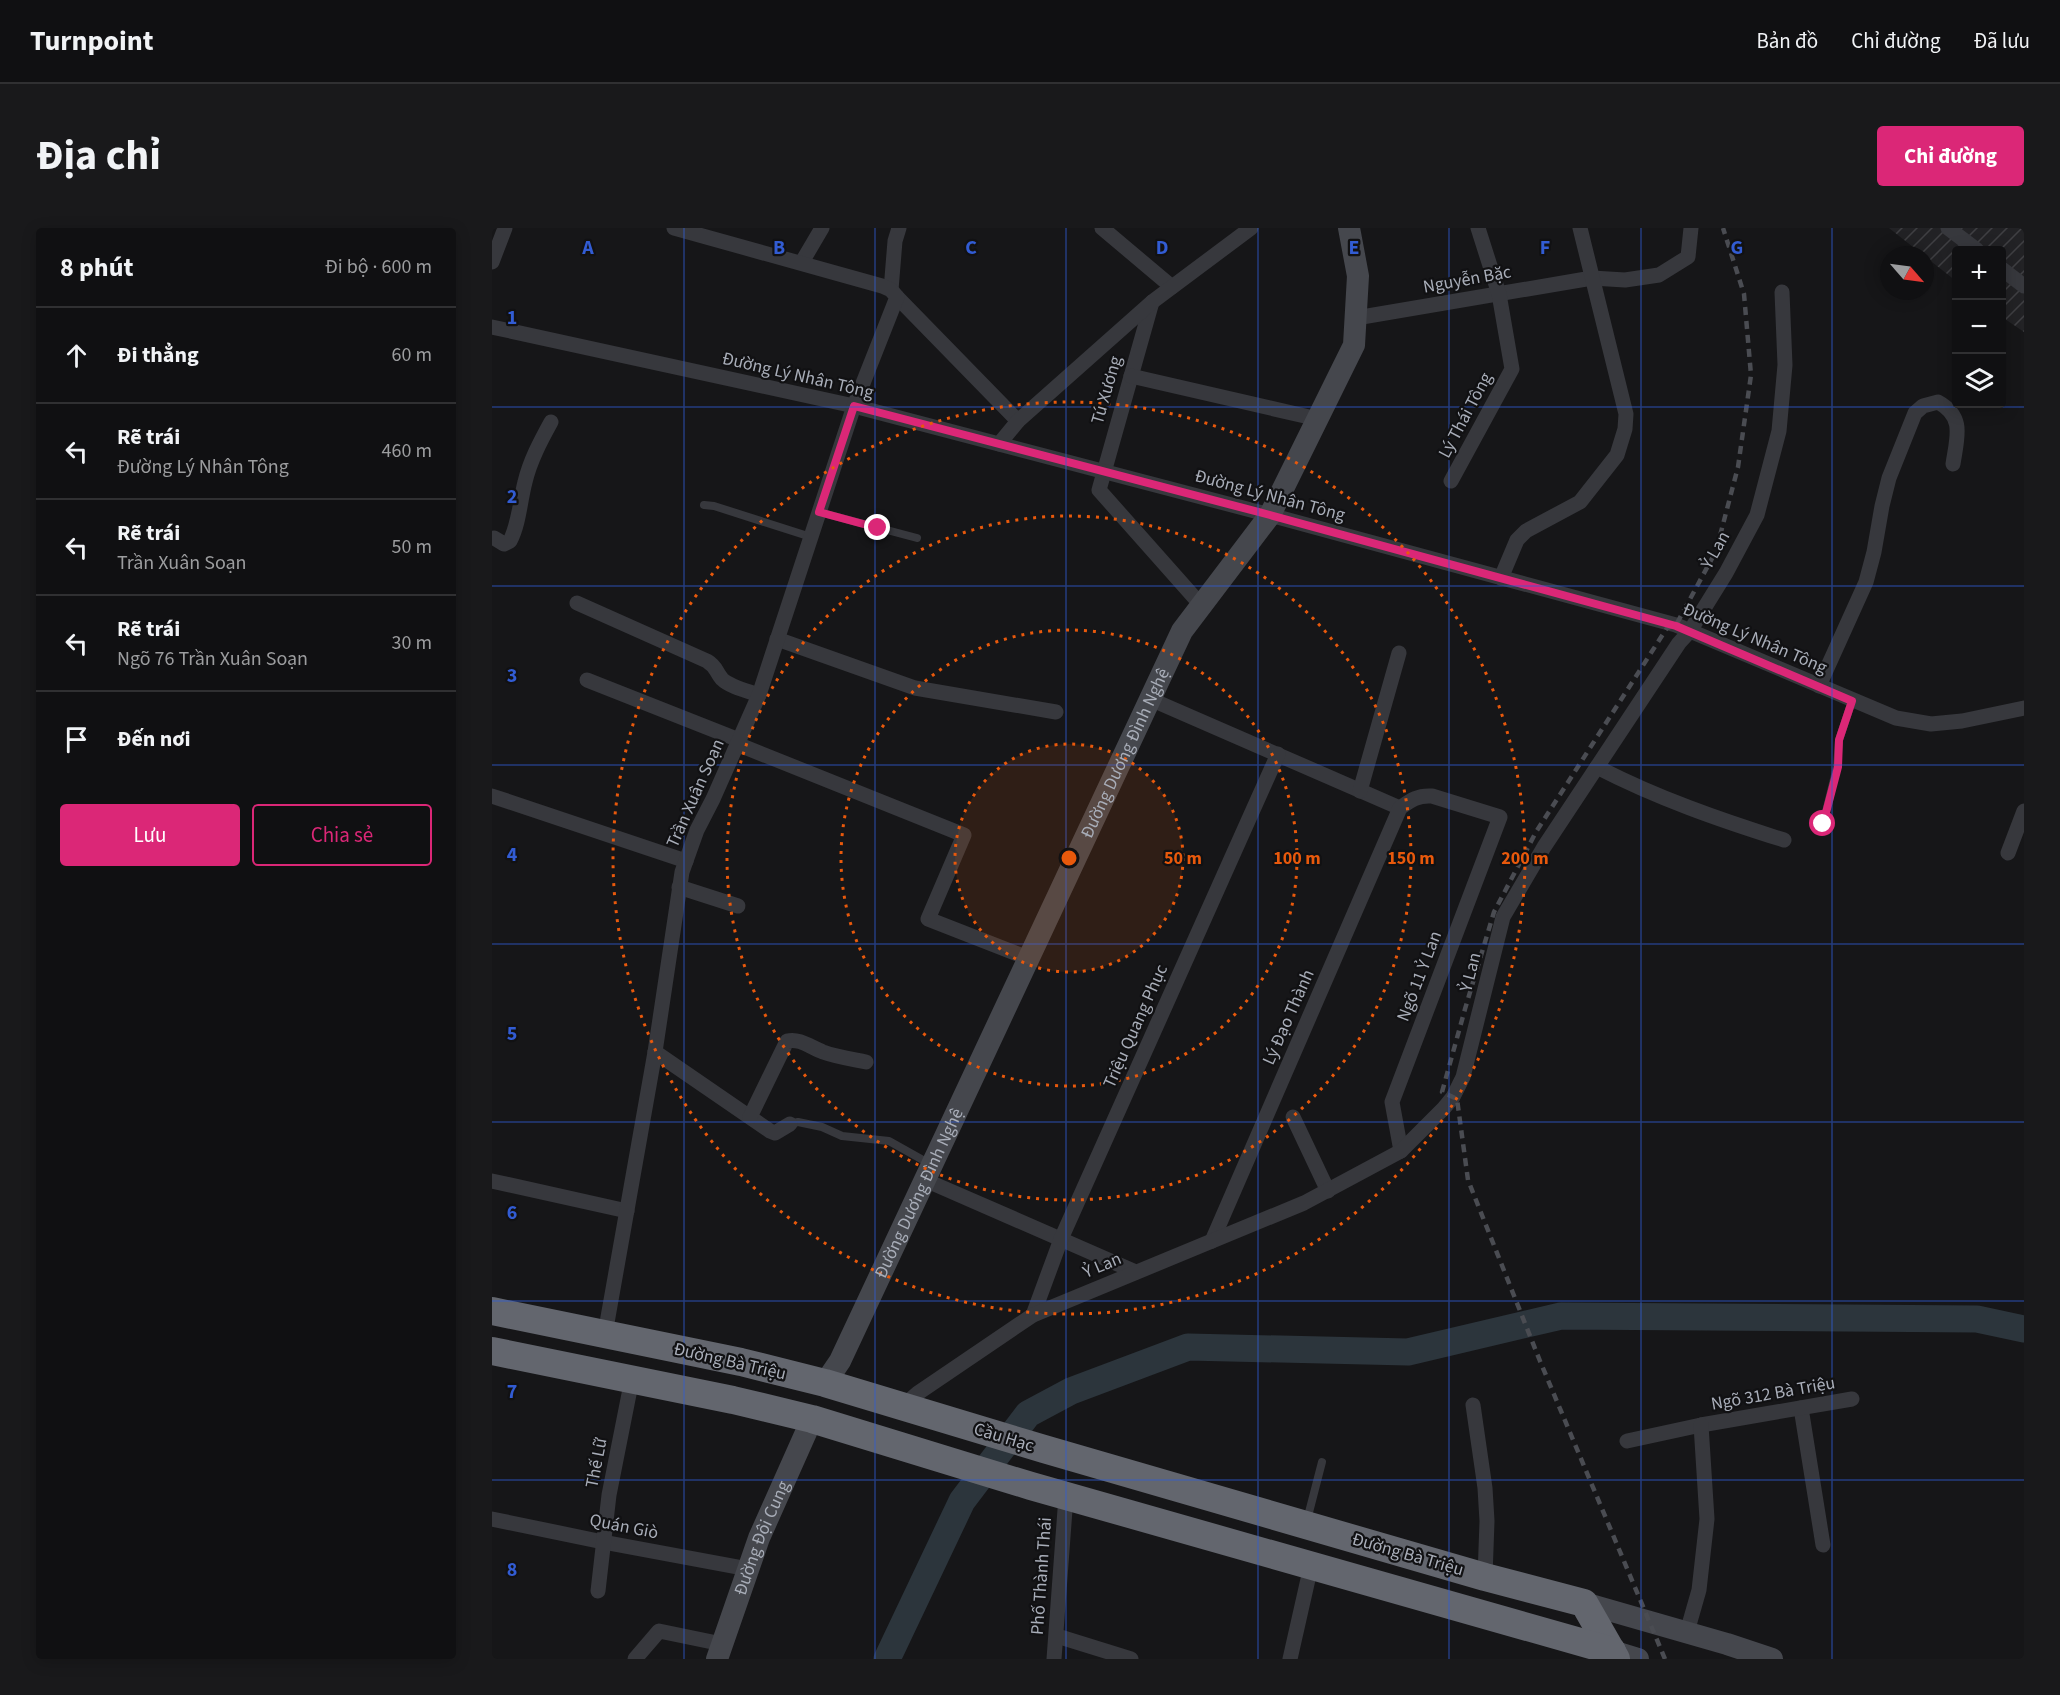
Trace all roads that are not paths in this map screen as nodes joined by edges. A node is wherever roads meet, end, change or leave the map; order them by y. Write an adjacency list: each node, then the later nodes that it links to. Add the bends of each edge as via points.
1 (506, 228): 13 (street)
2 (674, 228): 14 (street)
3 (822, 228): 14 (street)
4 (899, 228): 20 (street, Trần Xuân Soạn)
5 (1102, 228): 18 (street)
6 (1251, 228): 18 (street)
7 (1349, 228): 23 (main road, Đường Dương Đình Nghệ, via 1358,276)
8 (1478, 228): 21 (street, Lý Thái Tông)
9 (1580, 228): 16 (street)
10 (1691, 228): 16 (street, Nguyễn Bặc, via 1688,257 1659,275 1625,280)
11 (1948, 228): 12 (street)
12 (1972, 246)
13 (492, 262)
14 (802, 262): 20 (street)
15 (2006, 273): 17 (street)
16 (1592, 278): 21 (street, Nguyễn Bặc); 40 (street, via 1626,414 1617,455 1580,502 1526,531 1517,540)
17 (2024, 286)
18 (1172, 287): 22 (street)
19 (1782, 292): 43 (street, Ỷ Lan, via 1785,365 1779,431 1757,515)
20 (894, 293): 26 (street, Trần Xuân Soạn); 28 (street)
21 (1499, 294): 23 (street, Nguyễn Bặc); 33 (street, Lý Thái Tông, via 1512,369)
22 (1152, 302): 25 (street, Tú Xương); 28 (street)
23 (1356, 318): 27 (main road, Đường Dương Đình Nghệ, via 1354,345)
24 (492, 327): 26 (street, Đường Lý Nhân Tông)
25 (1131, 376): 27 (street); 32 (street, Tú Xương)
26 (854, 406): 30 (street, Đường Lý Nhân Tông); 35 (street, Trần Xuân Soạn)
27 (1318, 419): 36 (main road, Đường Dương Đình Nghệ)
28 (1018, 421): 30 (street)
29 (551, 422): 39 (street, via 525,480 514,533 504,544)
30 (999, 444): 32 (street, Đường Lý Nhân Tông)
31 (1953, 464): 47 (street, via 1958,430 1955,418 1949,408 1938,402 1923,406 1915,413 1889,478 1866,582)
32 (1103, 471): 36 (street, Đường Lý Nhân Tông); 42 (street, Tú Xương, via 1099,490)
33 (1452, 481)
34 (704, 505): 37 (lane)
35 (819, 512): 37 (street, Trần Xuân Soạn); 38 (lane)
36 (1270, 515): 40 (street, Đường Lý Nhân Tông); 42 (main road, Đường Dương Đình Nghệ)
37 (811, 537): 44 (street, Trần Xuân Soạn)
38 (917, 538)
39 (493, 540)
40 (1502, 578): 43 (street, Đường Lý Nhân Tông)
41 (577, 603): 48 (street, via 707,661 716,666 728,683)
42 (1201, 605): 49 (main road, Đường Dương Đình Nghệ, via 1182,631)
43 (1690, 631): 47 (street, Đường Lý Nhân Tông); 55 (street, Ỷ Lan)
44 (777, 639): 48 (street, Trần Xuân Soạn); 52 (street, via 915,688)
45 (1399, 653): 56 (street)
46 (586, 680): 53 (street)
47 (1819, 686): 50 (street, Đường Lý Nhân Tông)
48 (759, 695): 53 (street, Trần Xuân Soạn)
49 (1150, 699): 54 (street); 66 (main road, Đường Dương Đình Nghệ)
50 (1852, 701): 51 (street, Đường Lý Nhân Tông, via 1896,718 1931,724); 60 (lane, via 1839,740 1838,767)
51 (2024, 708)
52 (1056, 712)
53 (738, 742): 63 (street, Trần Xuân Soạn); 66 (street, via 964,835 928,919)
54 (1278, 754): 56 (street); 77 (street, Triệu Quang Phục)
55 (1597, 767): 61 (street, via 1640,790); 72 (street, Ỷ Lan, via 1503,917 1463,1077 1453,1097)
56 (1360, 791): 58 (street)
57 (492, 796): 63 (street)
58 (1400, 808): 72 (street, Ngõ 11 Ỷ Lan, via 1422,795 1500,817 1392,1102); 78 (street, Lý Đạo Thành)
59 (2024, 812): 62 (street)
60 (1823, 824)
61 (1784, 840)
62 (2008, 853)
63 (686, 861): 64 (street, Trần Xuân Soạn)
64 (679, 887): 65 (street); 67 (street, Trần Xuân Soạn)
65 (738, 906)
66 (1028, 958): 73 (main road, Đường Dương Đình Nghệ)
67 (656, 1052): 69 (street); 76 (street, Trần Xuân Soạn)
68 (866, 1062): 69 (street, via 787,1041)
69 (750, 1117): 71 (street, via 775,1133)
70 (1293, 1117): 75 (street)
71 (790, 1124): 73 (lane, via 798,1122 842,1136 889,1141 906,1149)
72 (1401, 1151): 75 (street, Ỷ Lan)
73 (929, 1173): 77 (street); 85 (main road, Đường Dương Đình Nghệ, via 840,1361)
74 (492, 1181): 76 (street)
75 (1328, 1191): 78 (street, Ỷ Lan)
76 (627, 1211): 82 (street, Trần Xuân Soạn)
77 (1061, 1239): 79 (street); 81 (street, Triệu Quang Phục)
78 (1212, 1241): 79 (street, Ỷ Lan)
79 (1136, 1272): 81 (street, Ỷ Lan)
80 (492, 1311): 82 (highway, Đường Bà Triệu)
81 (1033, 1316): 88 (street, Ỷ Lan)
82 (605, 1334): 85 (highway, Đường Bà Triệu)
83 (492, 1351): 84 (highway, Đường Bà Triệu)
84 (632, 1379): 90 (highway, Đường Bà Triệu); 99 (street, Thế Lữ)
85 (825, 1383): 88 (highway, Đường Bà Triệu); 90 (highway)
86 (1852, 1399): 89 (street, Ngõ 312 Bà Triệu)
87 (1473, 1405): 103 (street, via 1485,1488)
88 (903, 1406): 91 (highway, Đường Bà Triệu)
89 (1801, 1408): 92 (street, Ngõ 312 Bà Triệu); 100 (street)
90 (812, 1419): 96 (highway, Đường Bà Triệu); 102 (main road, Đường Đội Cung)
91 (964, 1424): 94 (highway, Cầu Hạc)
92 (1701, 1425): 93 (street, Ngõ 312 Bà Triệu); 107 (street, Ngõ 312 Bà Triệu, via 1707,1519 1699,1590)
93 (1627, 1441)
94 (1044, 1449): 98 (highway, Đường Bà Triệu)
95 (1322, 1462): 98 (lane)
96 (1066, 1496): 101 (highway); 108 (street, Phố Thành Thái)
97 (492, 1519): 99 (street, Quán Giò)
98 (1305, 1524): 103 (highway, Đường Bà Triệu)
99 (603, 1542): 102 (street, Quán Giò); 105 (street, Thế Lữ)
100 (1823, 1545)
101 (1311, 1566): 109 (highway); 115 (street)
102 (748, 1569): 110 (main road, Đường Đội Cung)
103 (1485, 1577): 104 (highway, Đường Bà Triệu)
104 (1532, 1590): 106 (highway, Đường Bà Triệu); 109 (highway)
105 (597, 1591)
106 (1584, 1603): 107 (main road, Đường Bà Triệu); 111 (highway)
107 (1687, 1632): 116 (main road, Đường Bà Triệu)
108 (1057, 1636): 113 (street, Phố Thành Thái); 114 (street)
109 (1566, 1648): 111 (highway)
110 (720, 1652): 112 (street, via 659,1631)
111 (1622, 1656)
112 (635, 1659)
113 (1054, 1659)
114 (1131, 1659)
115 (1290, 1659)
116 (1772, 1659)

